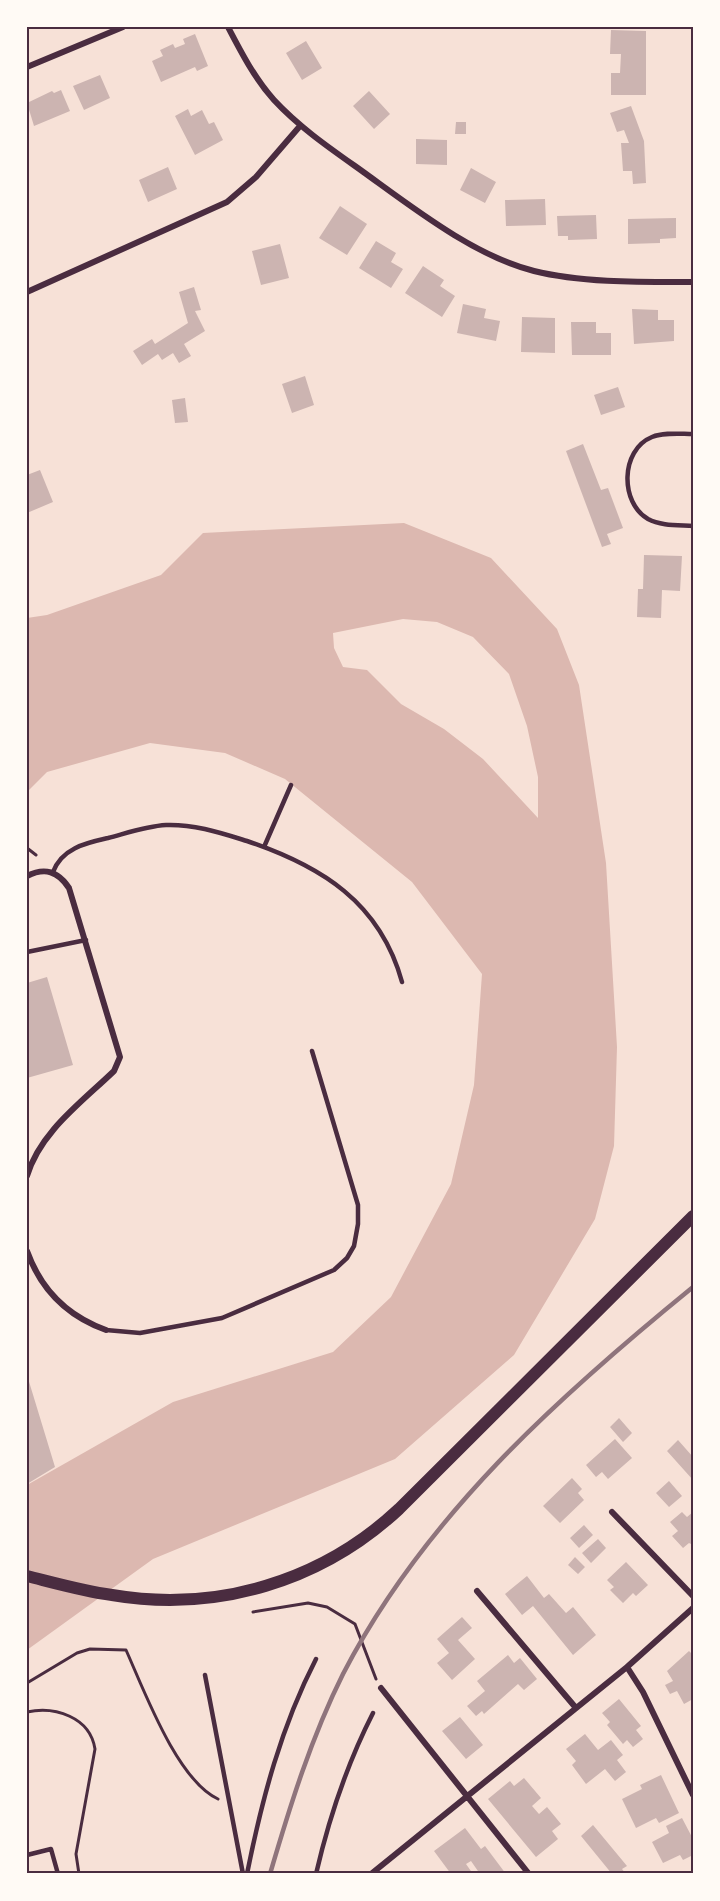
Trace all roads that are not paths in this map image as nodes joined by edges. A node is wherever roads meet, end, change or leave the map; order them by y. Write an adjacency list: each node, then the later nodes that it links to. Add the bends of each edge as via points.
1 (123, 27): 3 (street)
2 (228, 27): 4 (street, via 272,98)
3 (27, 67)
4 (300, 126): 5 (street, via 438,224 534,271 575,277); 6 (street, via 256,177 227,202)
5 (693, 282)
6 (27, 292)
7 (693, 434): 8 (lane, via 651,438 640,446 628,473 627,487 646,518)
8 (693, 526)
9 (291, 785): 10 (lane)
10 (264, 847): 11 (lane, via 206,830 160,826 79,846 60,859); 15 (lane, via 322,875 357,901 388,942)
11 (53, 872): 12 (street); 13 (street, via 69,888)
12 (27, 876)
13 (86, 940): 14 (lane); 17 (street, via 119,1061 114,1071 46,1138)
14 (27, 952)
15 (402, 982)
16 (312, 1051): 20 (lane, via 358,1205 356,1239 347,1258 334,1270 222,1318 140,1333)
17 (27, 1176)
18 (693, 1216): 22 (main road, via 399,1509 362,1541 310,1571 268,1586 186,1599 111,1595)
19 (27, 1251): 20 (street, via 36,1272 55,1298 76,1317)
20 (106, 1330)
21 (612, 1512): 24 (street)
22 (27, 1576)
23 (477, 1591): 30 (street)
24 (693, 1596)
25 (693, 1608): 27 (street)
26 (316, 1659): 36 (lane, via 290,1714 272,1768)
27 (627, 1667): 30 (street); 32 (street)
28 (205, 1675): 36 (lane)
29 (381, 1688): 33 (street)
30 (576, 1708): 33 (street)
31 (373, 1713): 37 (lane, via 340,1790)
32 (693, 1795)
33 (467, 1796): 38 (street); 39 (street)
34 (27, 1855): 35 (lane, via 51,1849)
35 (58, 1874)
36 (245, 1874)
37 (316, 1874)
38 (370, 1874)
39 (529, 1874)

